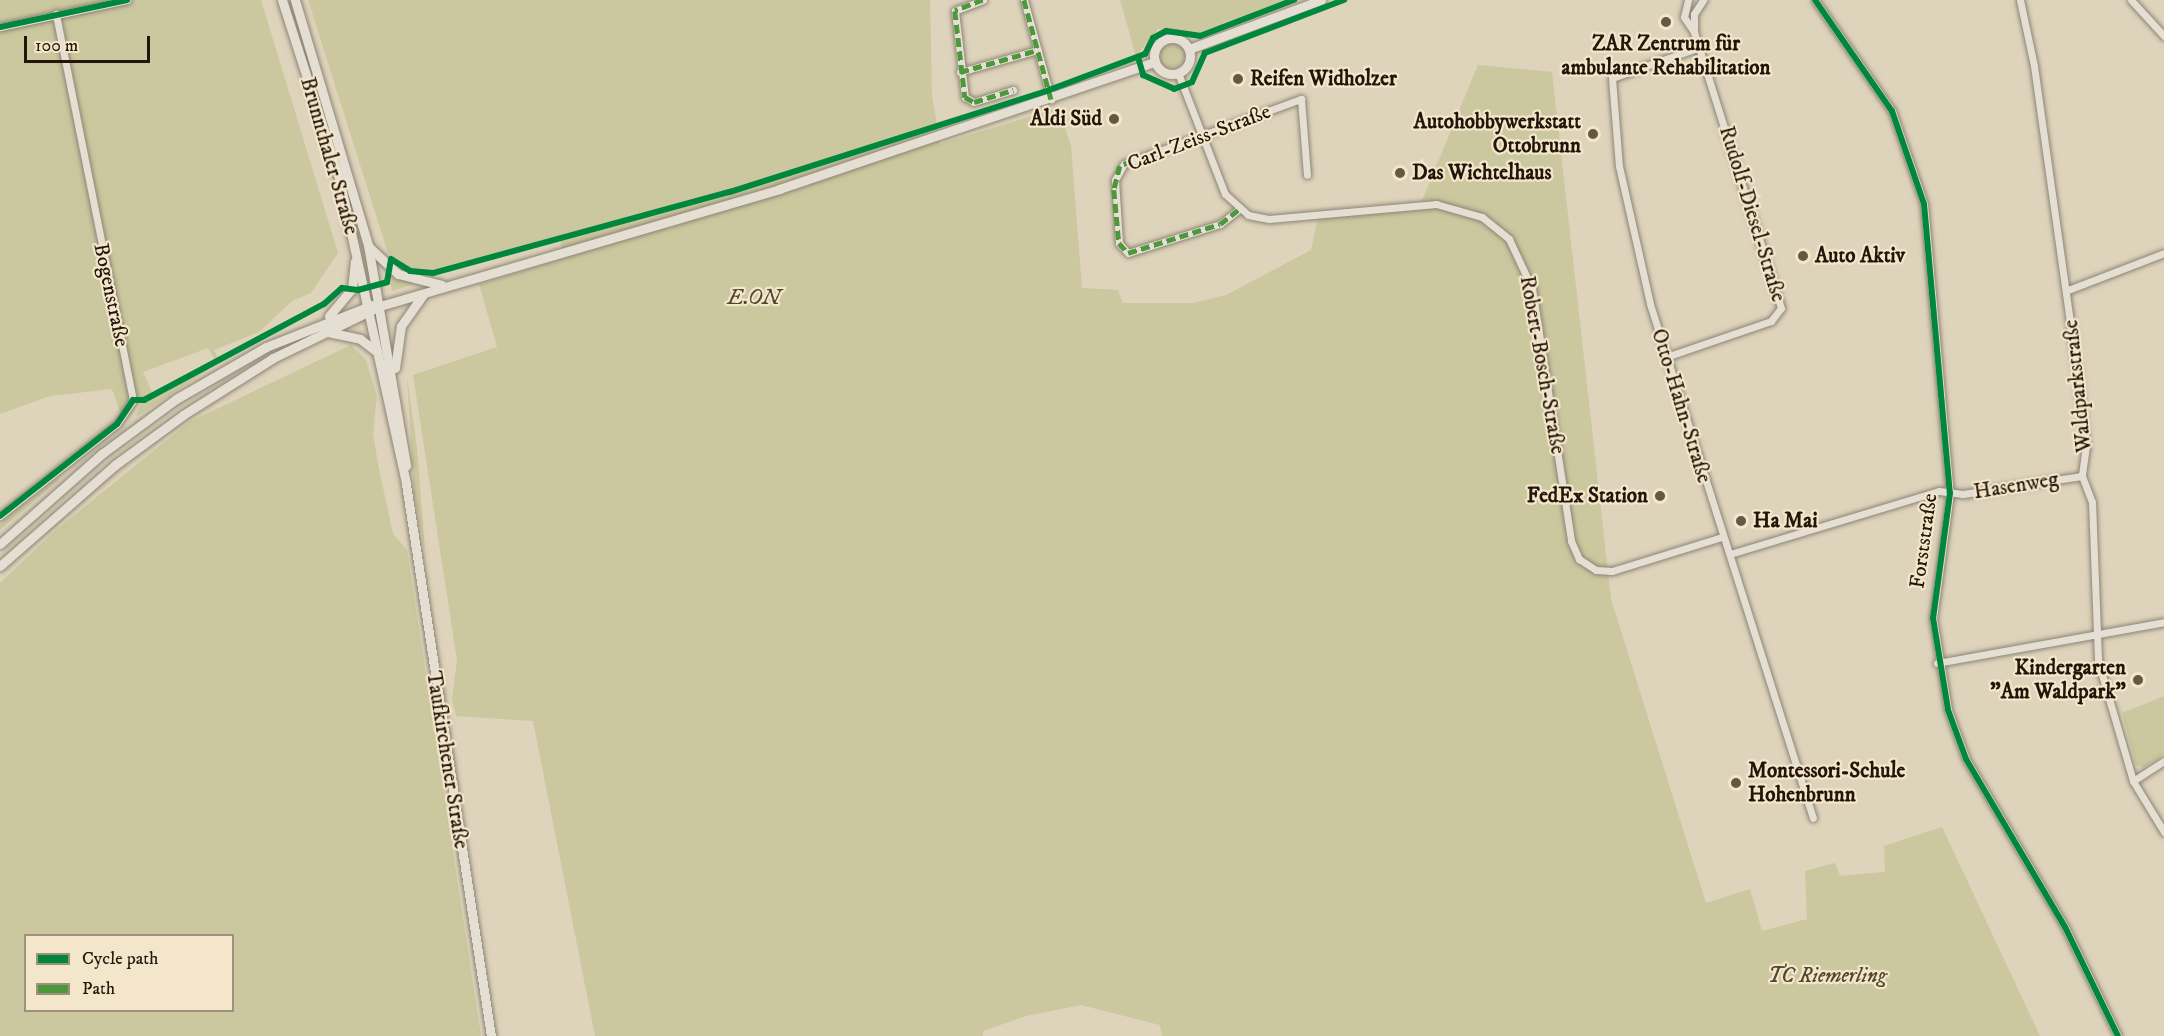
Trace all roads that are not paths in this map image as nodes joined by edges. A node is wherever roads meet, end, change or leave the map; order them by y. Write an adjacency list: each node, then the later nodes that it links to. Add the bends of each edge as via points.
1 (127, 0): 12 (street)
2 (282, 0): 28 (main road, Brunnthaler Straße)
3 (295, 0): 27 (main road, Brunnthaler Straße)
4 (983, 0): 20 (street, via 955,11)
5 (1024, 0): 18 (street)
6 (1322, 0): 17 (main road)
7 (1688, 0): 14 (street, Rudolf-Diesel-Straße, via 1684,17)
8 (1703, 0): 14 (street, via 1694,14)
9 (1815, 0): 42 (street, Forststraße, via 1892,111 1914,163 1925,211)
10 (2020, 0): 32 (street, Waldparkstraße)
11 (2131, 0): 15 (street)
12 (56, 14): 13 (street); 43 (street, Bogenstraße, via 133,400 117,424)
13 (0, 27)
14 (1694, 32): 16 (street, Rudolf-Diesel-Straße)
15 (2164, 36)
16 (1700, 47): 38 (street, Otto-Hahn-Straße, via 1615,73 1610,84 1629,217); 38 (street, Rudolf-Diesel-Straße, via 1781,314)
17 (1189, 49): 19 (main road, via 1179,39 1166,39 1156,48); 21 (main road, via 1188,63)
18 (1038, 50): 20 (street); 23 (street)
19 (1155, 62): 21 (main road, via 1167,73); 23 (main road)
20 (960, 72): 22 (street, via 969,101)
21 (1178, 73): 24 (street)
22 (1013, 90)
23 (1051, 99): 30 (main road, via 769,192)
24 (1201, 135): 25 (street, Carl-Zeiss-Straße, via 1301,99); 26 (street, via 1225,194); 26 (street, Carl-Zeiss-Straße, via 1120,166 1114,190 1119,243 1128,253 1143,252 1220,224)
25 (1307, 175)
26 (1238, 210): 44 (street, Robert-Bosch-Straße, via 1269,219 1436,204 1492,223 1517,250 1528,273 1571,541 1579,560 1596,570 1612,571)
27 (368, 245): 30 (main road, via 398,274); 33 (main road, Brunnthaler Straße)
28 (356, 247): 34 (main road, Brunnthaler Straße); 35 (main road, via 352,289)
29 (2164, 253): 32 (street)
30 (443, 285): 31 (main road)
31 (429, 290): 33 (main road); 39 (main road, via 406,315)
32 (2068, 290): 40 (street, Waldparkstraße, via 2086,446)
33 (380, 306): 34 (main road); 39 (main road, Taufkirchener Straße)
34 (369, 309): 35 (main road); 36 (main road); 37 (main road, Taufkirchener Straße)
35 (325, 320): 45 (main road, via 257,351 176,399 103,453)
36 (328, 332): 37 (main road, via 360,339); 47 (main road, via 273,358 149,438)
37 (377, 352): 41 (main road, Taufkirchener Straße)
38 (1666, 357): 44 (street, Otto-Hahn-Straße)
39 (394, 377): 41 (main road, Taufkirchener Straße)
40 (2082, 476): 42 (street, Hasenweg); 49 (street, Waldparkstraße, via 2092,502)
41 (406, 484): 55 (main road, Taufkirchener Straße)
42 (1950, 493): 46 (street, via 1940,491); 50 (street, Forststraße, via 1933,599)
43 (0, 516)
44 (1722, 537): 46 (street, Otto-Hahn-Straße)
45 (0, 544)
46 (1730, 554): 53 (street, Otto-Hahn-Straße)
47 (0, 566)
48 (2164, 622): 49 (street)
49 (2096, 632): 50 (street); 52 (street, Waldparkstraße, via 2098,661)
50 (1937, 663): 56 (street, Forststraße, via 1966,759 2068,933)
51 (2164, 761): 52 (street)
52 (2133, 781): 54 (street, Waldparkstraße)
53 (1813, 818)
54 (2164, 832)
55 (491, 1036)
56 (2118, 1036)

